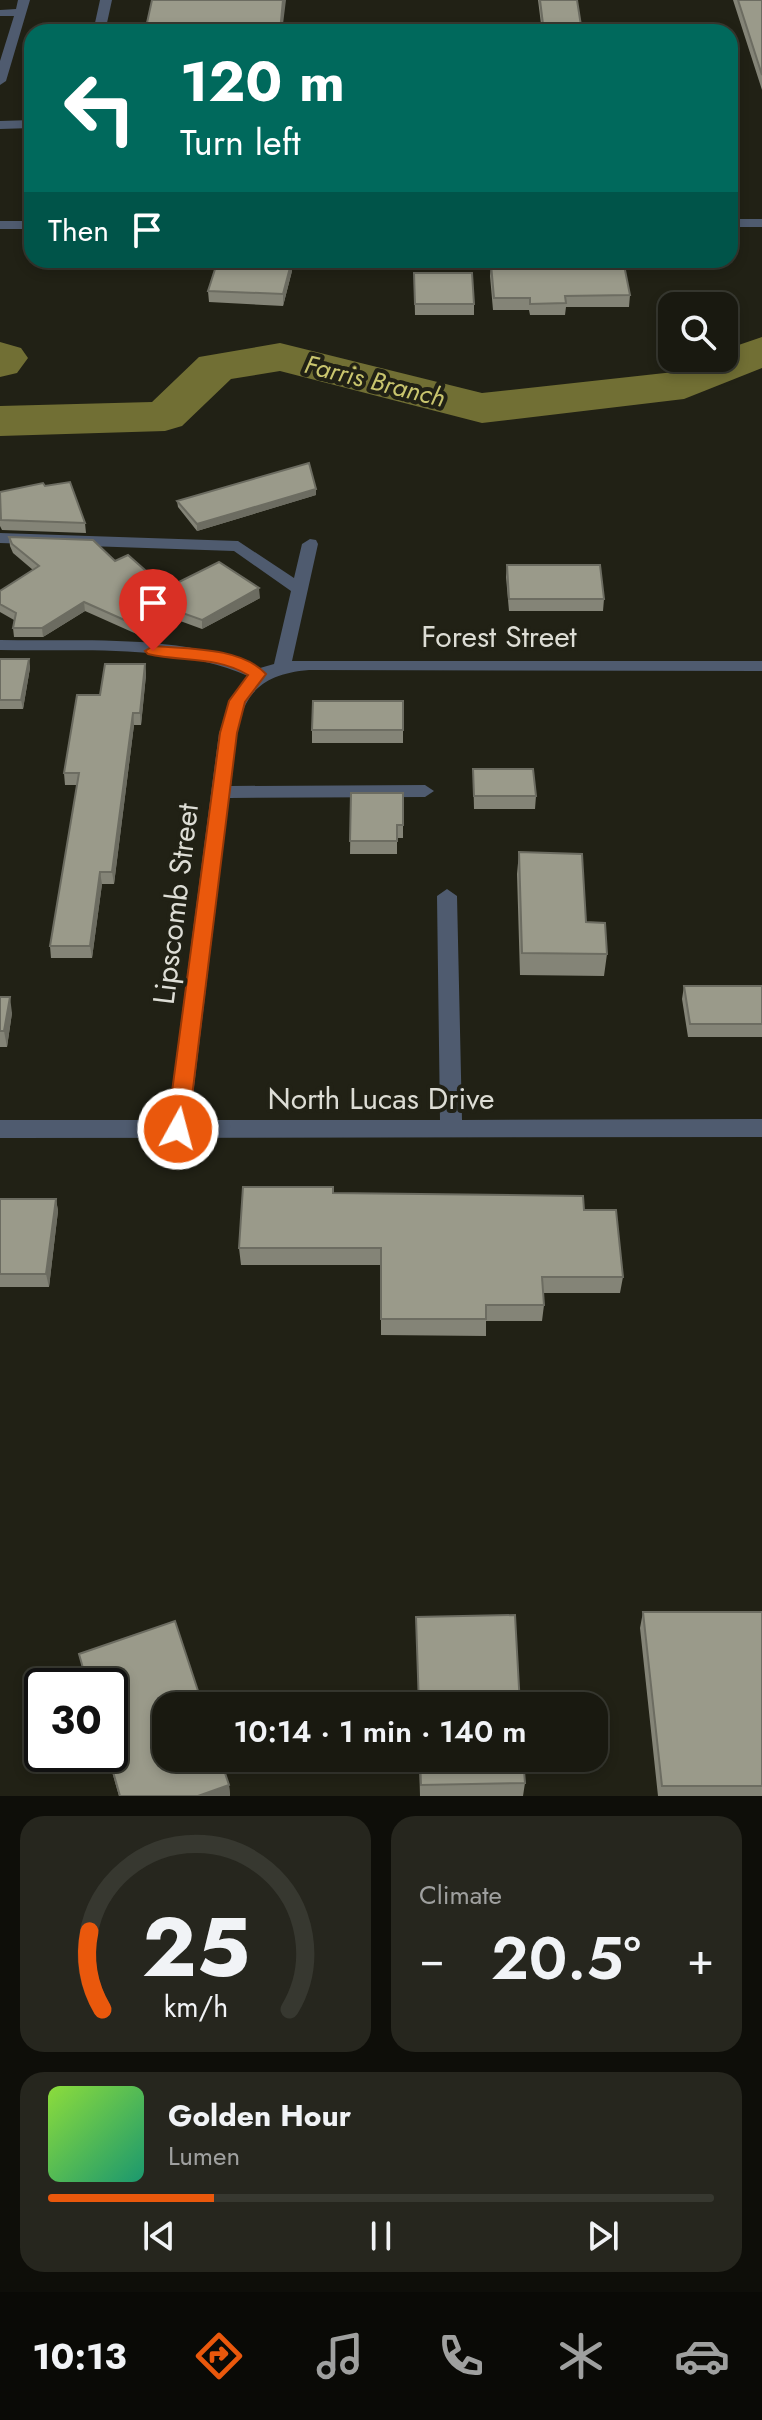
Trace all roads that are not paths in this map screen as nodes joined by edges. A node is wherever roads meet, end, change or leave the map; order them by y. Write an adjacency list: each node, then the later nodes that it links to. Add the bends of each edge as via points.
1 (106, 0): 4 (street)
2 (22, 6): 3 (street); 6 (street)
3 (0, 13)
4 (101, 24)
5 (0, 28): 6 (street)
6 (15, 30): 7 (street)
7 (0, 81)
8 (24, 124): 9 (street)
9 (0, 125)
10 (738, 223): 11 (street)
11 (762, 223)
12 (0, 225): 13 (street)
13 (24, 225)
14 (0, 538): 16 (street, via 238,546)
15 (310, 544): 16 (street)
16 (300, 590): 18 (street)
17 (0, 645): 20 (street, via 176,651 240,664)
18 (282, 666): 19 (street, Forest Street); 20 (street, Forest Street)
19 (762, 666)
20 (251, 682): 22 (street, Lipscomb Street, via 237,701 228,733)
21 (425, 791): 22 (street)
22 (221, 792): 26 (street, Lipscomb Street)
23 (447, 896): 27 (street)
24 (762, 1128): 27 (street, North Lucas Drive)
25 (0, 1129): 26 (street, North Lucas Drive)
26 (178, 1129): 27 (street, North Lucas Drive)
27 (451, 1129)

